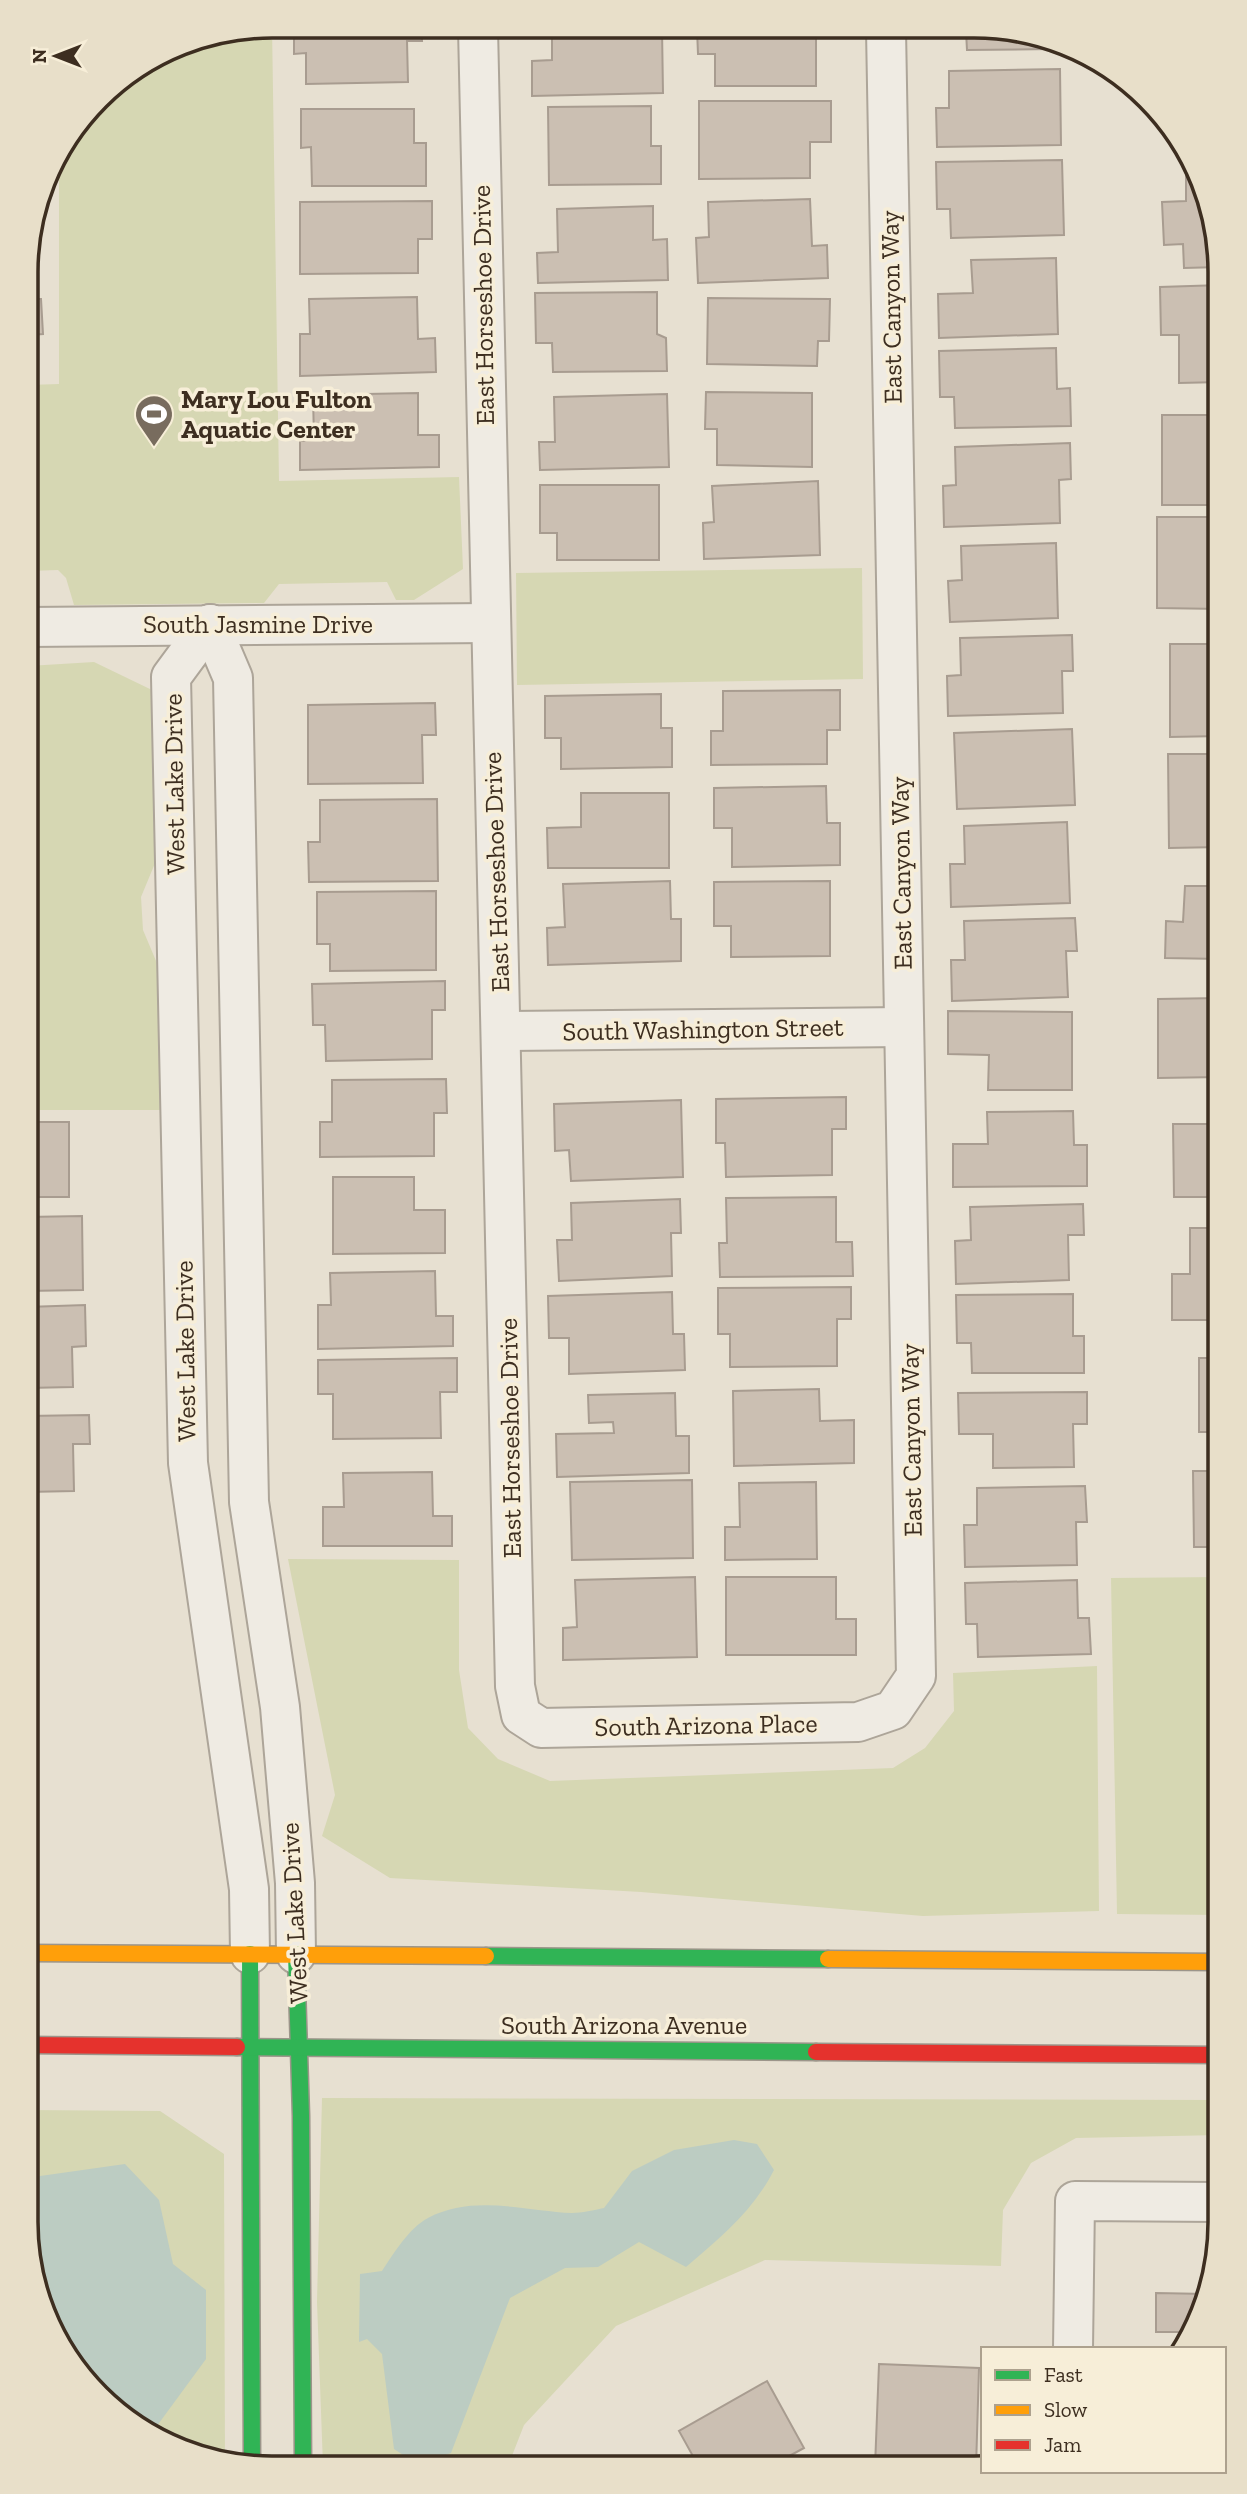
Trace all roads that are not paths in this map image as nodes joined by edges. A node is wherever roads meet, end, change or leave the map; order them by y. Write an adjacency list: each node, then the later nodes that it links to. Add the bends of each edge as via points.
1 (886, 38): 8 (street, East Canyon Way)
2 (478, 39): 3 (street, East Horseshoe Drive)
3 (489, 623): 4 (street, South Jasmine Drive); 9 (street, East Horseshoe Drive)
4 (210, 624): 5 (street, South Jasmine Drive); 6 (street, West Lake Drive, via 233,678); 7 (street, West Lake Drive, via 171,677)
5 (39, 626)
6 (237, 892): 7 (street); 14 (street, West Lake Drive, via 249,1502 280,1707 295,1883)
7 (176, 894): 13 (street, West Lake Drive, via 188,1463 249,1889)
8 (904, 1027): 9 (street, South Washington Street); 10 (street, East Canyon Way, via 916,1676)
9 (501, 1031): 11 (street, East Horseshoe Drive, via 515,1686)
10 (893, 1710): 11 (street, South Arizona Place, via 858,1722 555,1728 541,1728)
11 (521, 1715)
12 (38, 1953): 13 (main road)
13 (250, 1954): 14 (main road); 17 (main road, West Lake Drive)
14 (296, 1954): 15 (main road); 18 (main road, West Lake Drive)
15 (1208, 1962)
16 (38, 2045): 17 (main road, South Arizona Avenue)
17 (249, 2045): 18 (main road, South Arizona Avenue); 22 (main road, West Lake Drive)
18 (300, 2046): 19 (main road, South Arizona Avenue); 23 (main road, West Lake Drive)
19 (1208, 2055)
20 (1208, 2203): 21 (street, via 1075,2201)
21 (1073, 2347)
22 (252, 2454)
23 (303, 2456)

